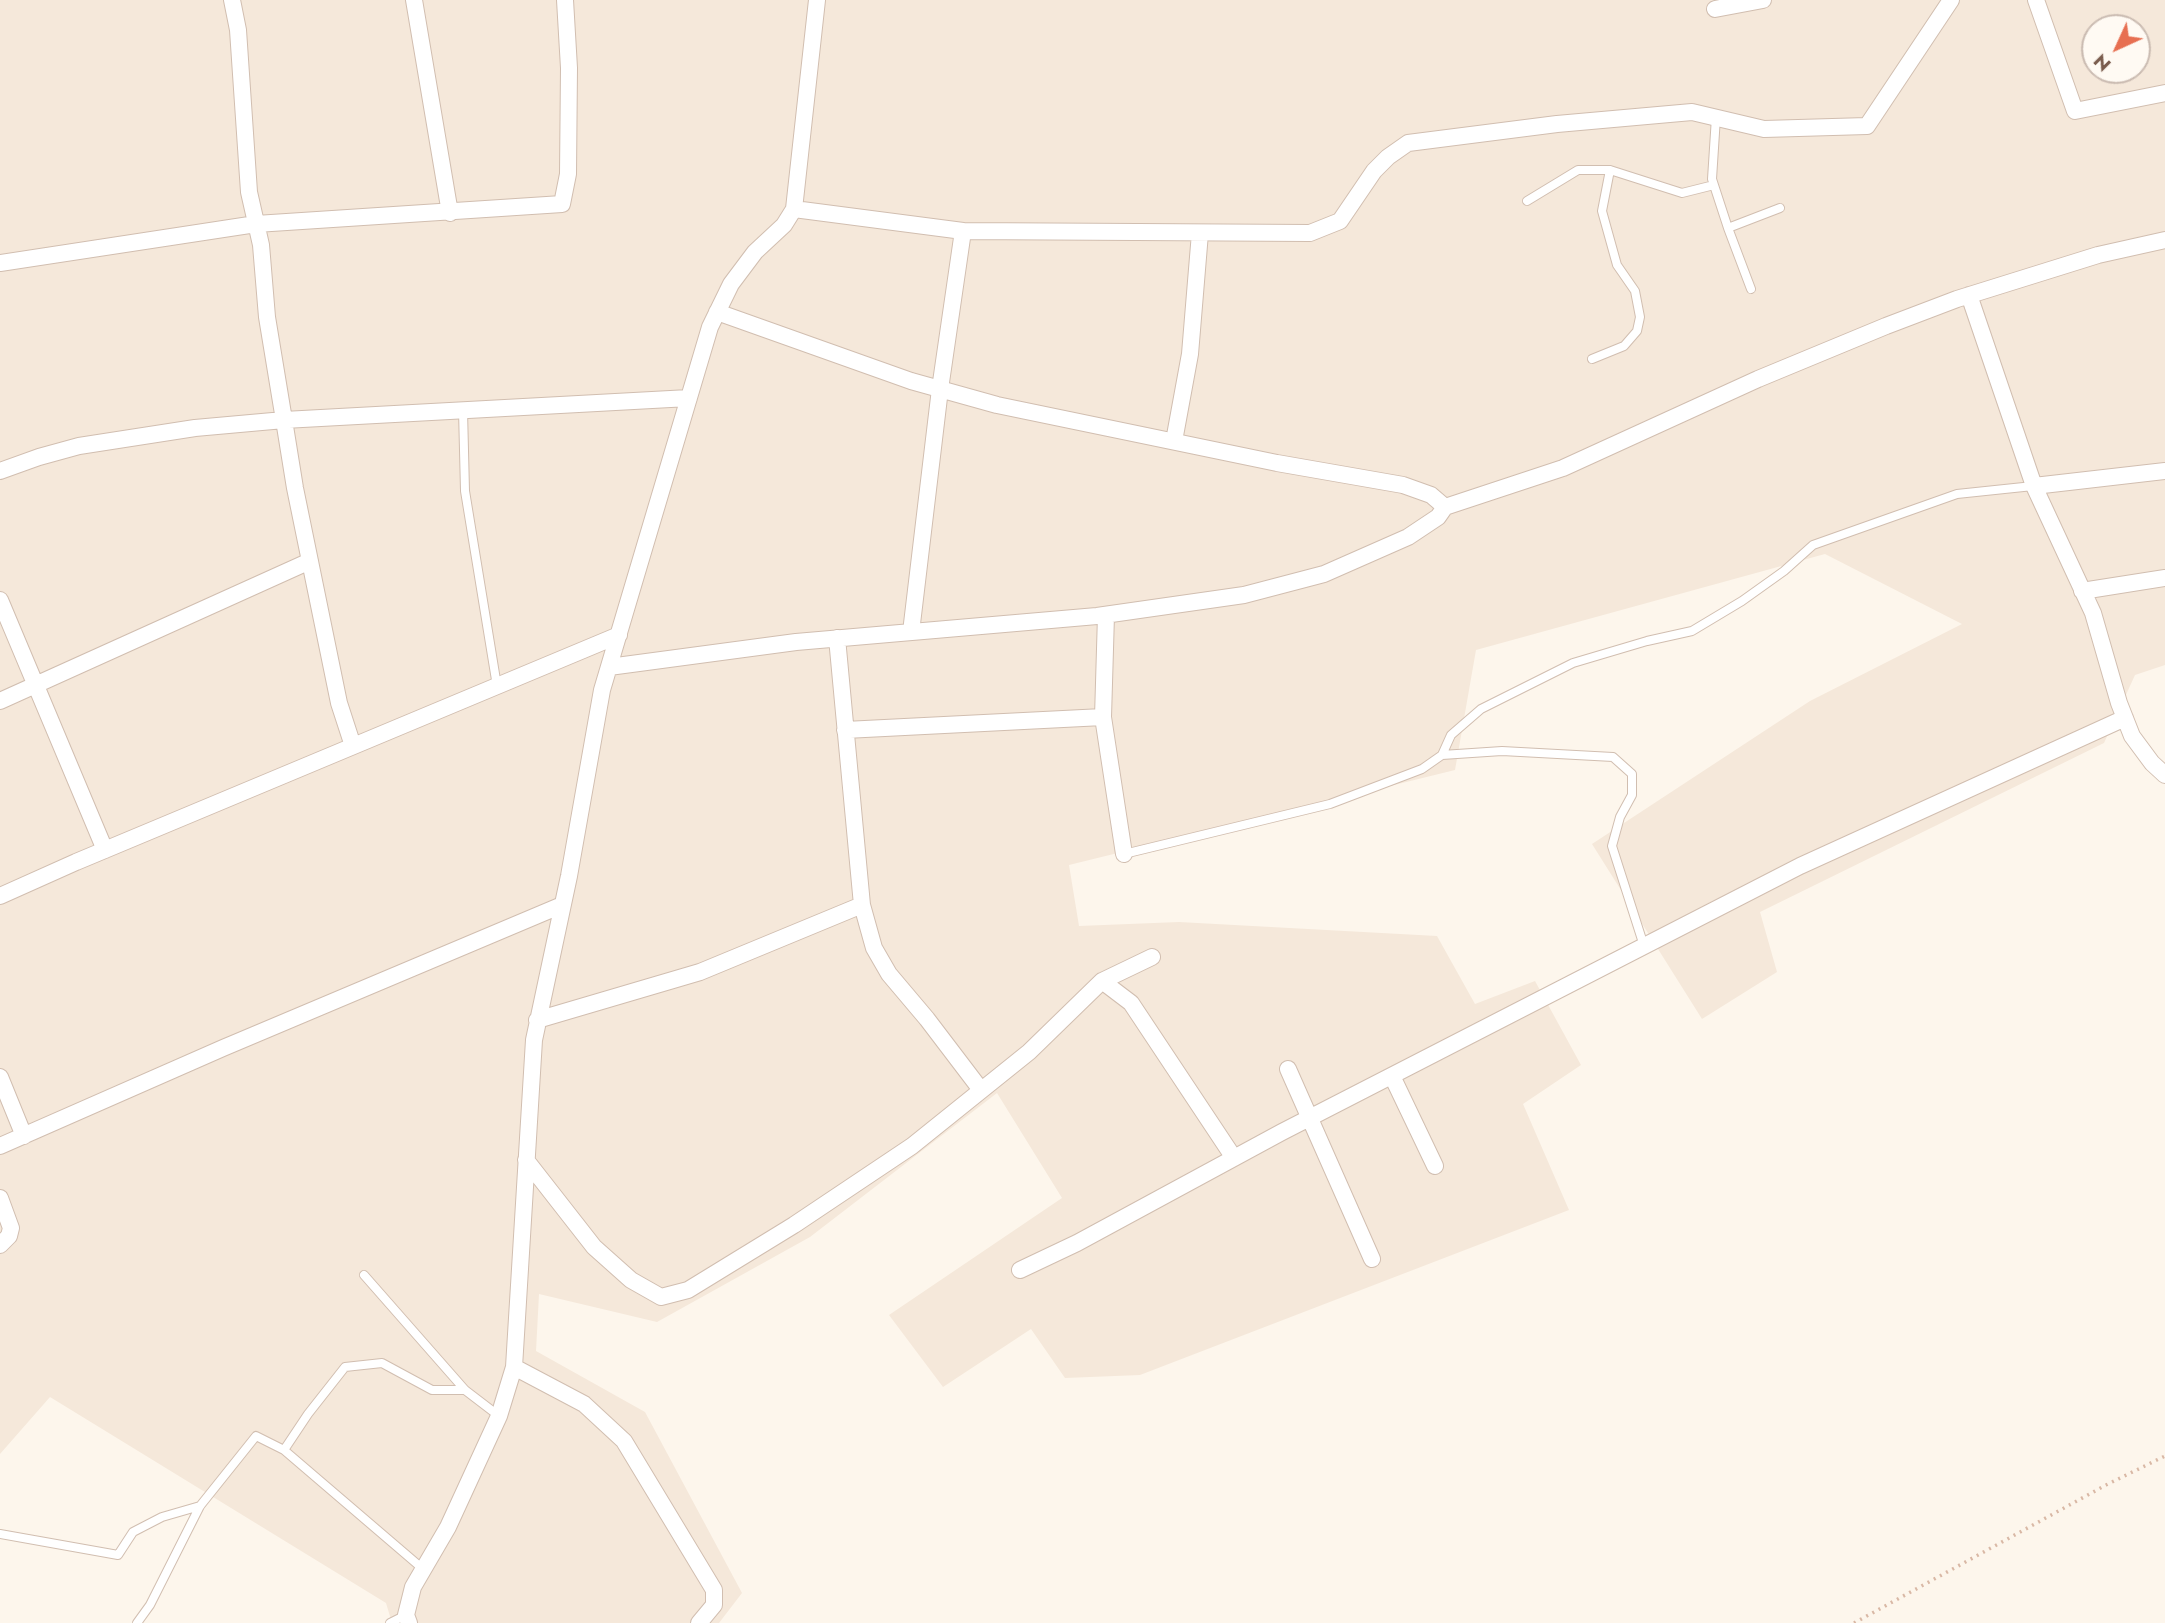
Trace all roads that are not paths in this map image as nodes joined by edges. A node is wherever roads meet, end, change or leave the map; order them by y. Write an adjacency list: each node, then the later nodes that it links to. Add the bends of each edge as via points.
1 (232, 0): 17 (street, via 248,192)
2 (414, 0): 16 (street)
3 (565, 0): 16 (street, via 568,174 562,204)
4 (817, 0): 15 (street)
5 (1763, 0): 8 (street)
6 (1951, 0): 10 (street, via 1867,126 1764,129)
7 (2036, 0): 9 (street, via 2075,111)
8 (1715, 9)
9 (2165, 93)
10 (1716, 117): 12 (lane); 20 (street, via 1692,112 1408,144 1381,164 1340,221 1326,228 1310,233)
11 (1610, 170): 12 (lane, via 1682,192); 13 (lane, via 1578,170); 26 (lane, via 1602,211 1617,265 1635,292 1640,317 1637,331 1623,345)
12 (1714, 184): 18 (lane)
13 (1527, 201)
14 (1780, 208): 18 (lane)
15 (794, 209): 19 (street); 25 (street, via 731,284)
16 (450, 213): 17 (street)
17 (257, 224): 22 (street); 30 (street)
18 (1728, 228): 23 (lane)
19 (963, 231): 20 (street); 27 (street)
20 (1200, 233): 31 (street, via 1190,354)
21 (2165, 240): 24 (street, via 2098,255)
22 (0, 263)
23 (1751, 289)
24 (1969, 295): 34 (street); 35 (street, via 1771,373 1563,468)
25 (717, 312): 27 (street); 28 (street)
26 (1592, 359)
27 (940, 389): 31 (street); 41 (street)
28 (689, 398): 29 (street); 42 (street)
29 (463, 410): 30 (street); 46 (lane, via 465,491)
30 (284, 420): 32 (street, via 79,446); 36 (street)
31 (1174, 441): 35 (street, via 1403,485 1431,495)
32 (0, 471)
33 (2165, 471): 34 (street)
34 (2034, 486): 38 (street); 52 (lane, via 1957,495 1813,545 1742,601 1692,631 1573,663 1480,709 1451,735)
35 (1445, 507): 40 (street, via 1408,537 1324,574 1244,595)
36 (310, 561): 45 (street); 51 (street, via 339,703)
37 (2165, 578): 38 (street)
38 (2082, 591): 49 (street)
39 (0, 600): 45 (street)
40 (1106, 615): 41 (street); 48 (street)
41 (911, 632): 43 (street)
42 (619, 635): 44 (street); 46 (street)
43 (837, 638): 44 (street); 50 (street)
44 (609, 667): 57 (street)
45 (36, 685): 47 (street); 54 (street)
46 (497, 686): 51 (street)
47 (0, 701)
48 (1103, 717): 50 (street); 55 (street)
49 (2125, 718): 53 (street, via 2132,736); 59 (street, via 1800,866)
50 (845, 730): 58 (street)
51 (353, 746): 54 (street)
52 (1442, 755): 55 (lane, via 1422,769 1330,803); 59 (lane, via 1502,751 1614,757 1632,774 1632,795 1612,846)
53 (2165, 775)
54 (105, 850): 56 (street)
55 (1124, 854)
56 (0, 896)
57 (562, 905): 62 (street); 68 (street)
58 (862, 905): 62 (street, via 700,972); 66 (street, via 874,948 889,974)
59 (1644, 947): 64 (street)
60 (1152, 957): 61 (street)
61 (1102, 981): 66 (street, via 1029,1052); 70 (street, via 1131,1003)
62 (537, 1020): 71 (street)
63 (1288, 1069): 67 (street)
64 (1392, 1076): 67 (street); 72 (street)
65 (0, 1077): 68 (street)
66 (981, 1090): 71 (street, via 912,1146 794,1225 688,1290 662,1297 631,1280 594,1247)
67 (1311, 1118): 70 (street); 75 (street)
68 (24, 1136): 69 (street)
69 (0, 1146)
70 (1234, 1158): 76 (street)
71 (526, 1160): 78 (street)
72 (1435, 1166)
73 (0, 1198): 74 (street, via 11,1228)
74 (0, 1245)
75 (1371, 1259)
76 (1020, 1270)
77 (363, 1275): 79 (lane)
78 (514, 1367): 80 (street); 88 (street, via 584,1404 624,1441 714,1590 713,1605)
79 (465, 1390): 80 (lane); 81 (lane, via 432,1390 382,1363 345,1367)
80 (499, 1416): 84 (street, via 448,1527)
81 (284, 1450): 82 (lane, via 256,1436); 84 (lane)
82 (200, 1506): 83 (lane, via 133,1532 118,1555); 86 (lane)
83 (0, 1534)
84 (423, 1569): 85 (street, via 412,1587)
85 (407, 1619): 87 (lane)
86 (137, 1623)
87 (390, 1623)
88 (699, 1623)

